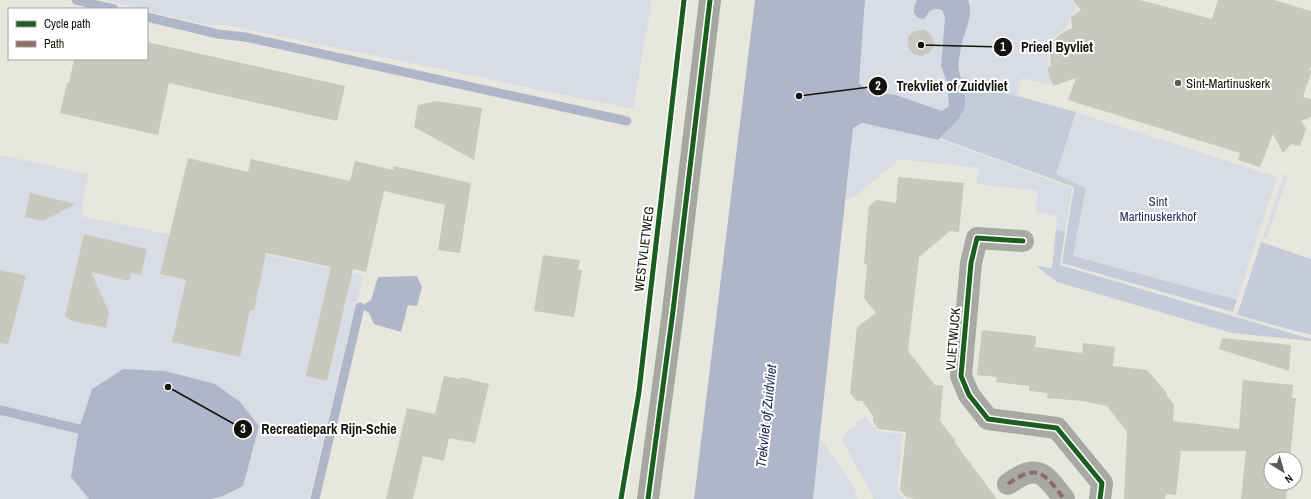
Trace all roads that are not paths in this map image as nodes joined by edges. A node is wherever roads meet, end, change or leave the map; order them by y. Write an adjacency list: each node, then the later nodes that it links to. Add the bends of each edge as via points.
1 (710, 0): 4 (street)
2 (1023, 241): 6 (street, VLIETWIJCK, via 977,238 971,263 961,376 969,395 988,419 1057,428 1102,483)
3 (1008, 484): 5 (street, via 1018,476 1030,472 1039,473 1048,478)
4 (648, 499)
5 (1064, 499)
6 (1100, 499)

